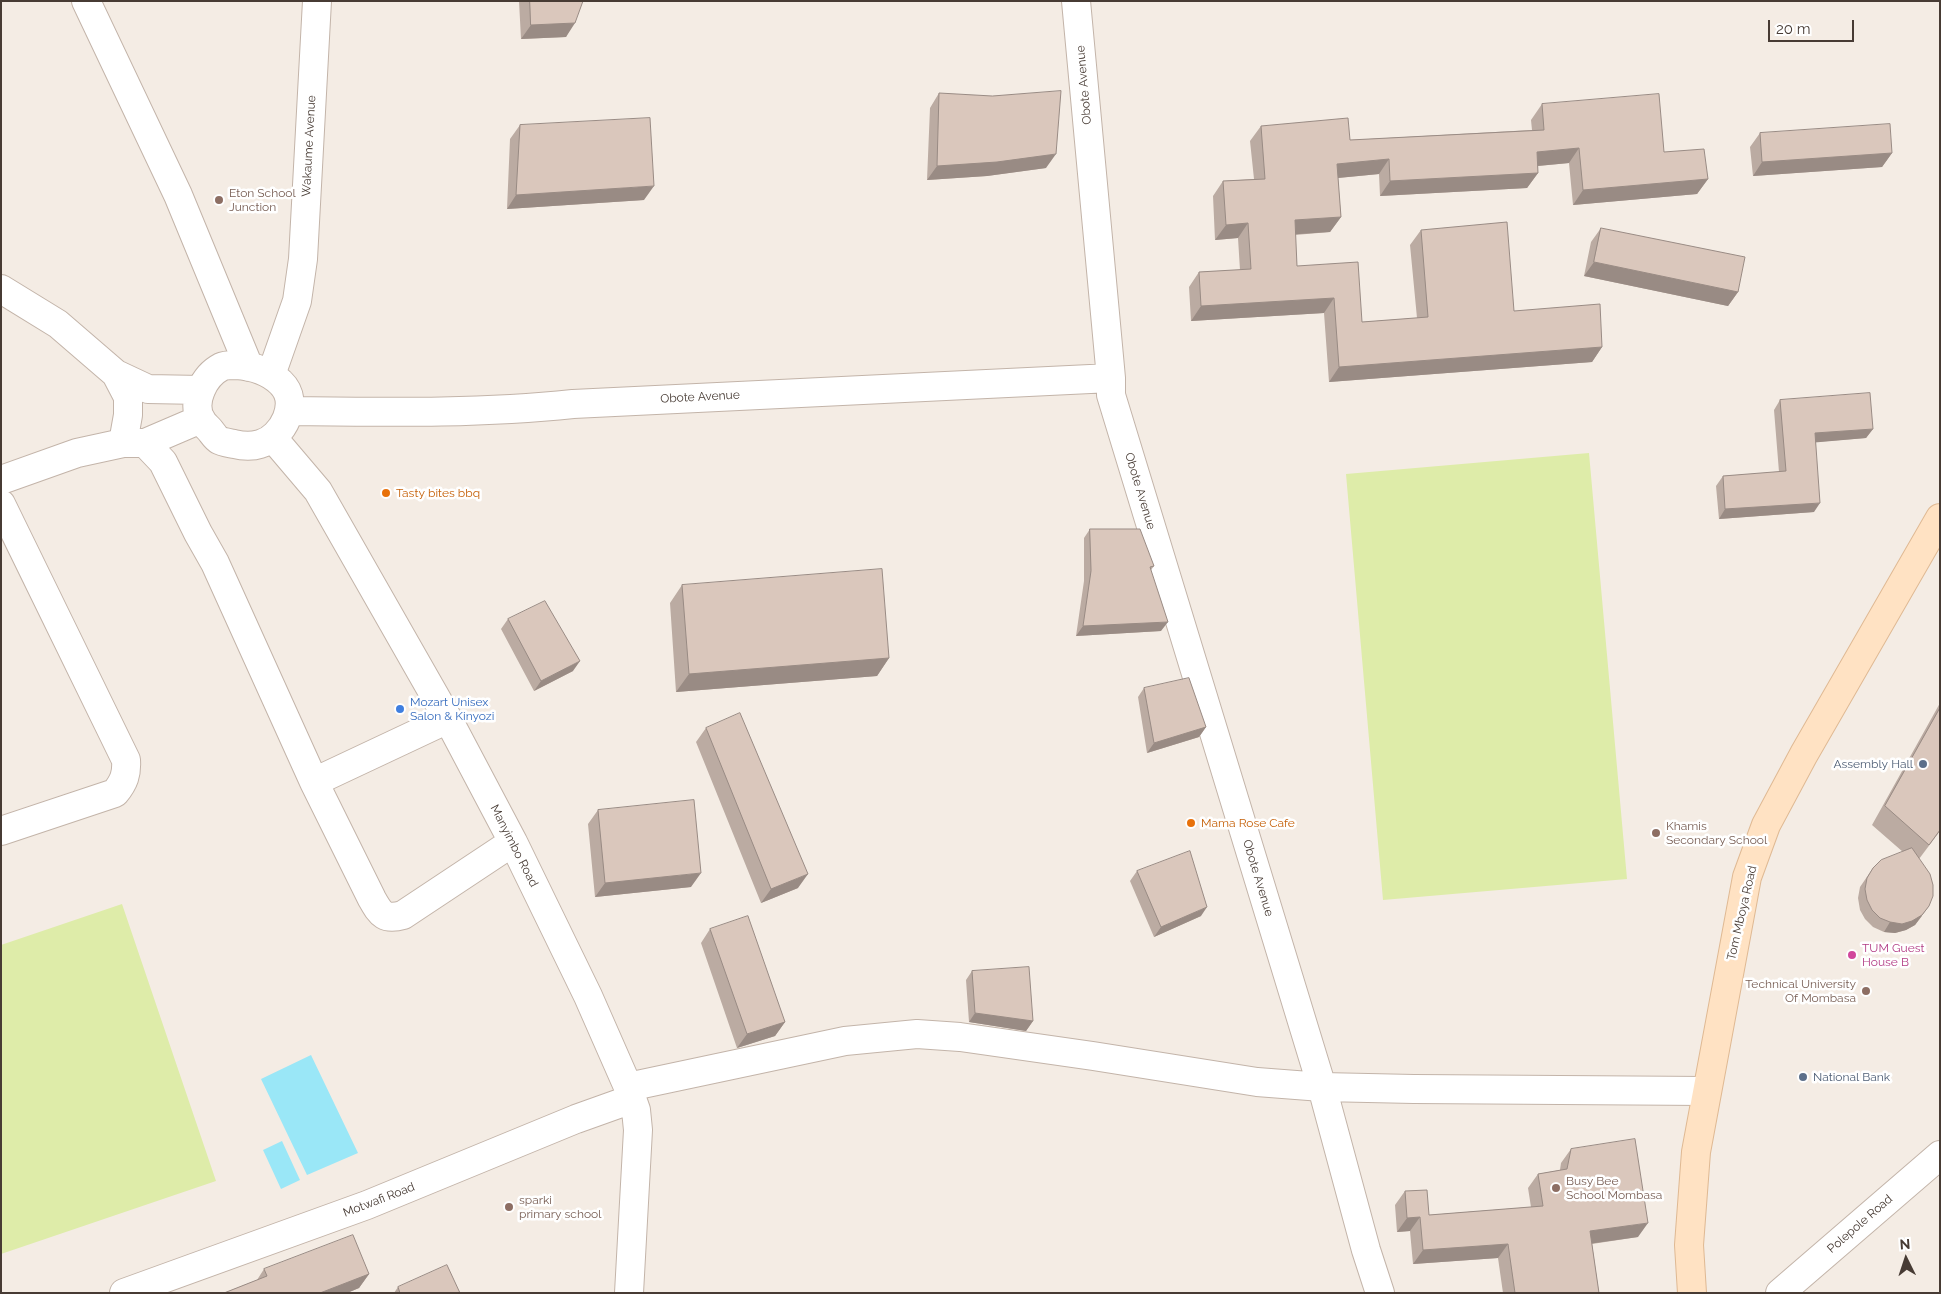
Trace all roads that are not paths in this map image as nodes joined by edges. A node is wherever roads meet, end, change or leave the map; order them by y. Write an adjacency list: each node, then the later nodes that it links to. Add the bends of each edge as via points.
1 (86, 1): 5 (street)
2 (317, 1): 5 (street, Wakaume Avenue, via 303,260 297,301)
3 (1076, 1): 7 (street, Obote Avenue)
4 (1, 289): 6 (street, via 58,324)
5 (260, 371): 8 (street, via 236,365 222,367 206,380); 9 (street, via 282,384 288,397)
6 (116, 374): 8 (street, via 148,388); 12 (street, via 128,397)
7 (1112, 378): 9 (street, Obote Avenue, via 522,409); 20 (street, Obote Avenue, via 1111,395)
8 (201, 390): 10 (street, via 198,401)
9 (288, 411): 11 (street, via 283,428)
10 (201, 419): 11 (street, via 218,440 245,446); 12 (street)
11 (273, 438): 16 (street, Manyimbo Road, via 318,491)
12 (134, 443): 13 (street, via 77,453); 17 (street, via 163,462 214,563)
13 (1, 480)
14 (1, 504): 18 (street, via 126,760 127,772 115,793)
15 (1940, 518): 21 (main road, Tom Mboya Road, via 1766,825 1747,877)
16 (448, 719): 17 (street); 19 (street, Manyimbo Road)
17 (314, 782): 19 (street, via 372,899 385,916 403,915)
18 (1, 831)
19 (513, 842): 22 (street, Manyimbo Road, via 588,996)
20 (1322, 1087): 21 (street, Motwafi Road); 22 (street, Motwafi Road, via 1257,1082 1102,1057 918,1034 845,1041); 26 (street, Obote Avenue)
21 (1706, 1091): 27 (main road, Tom Mboya Road, via 1696,1152 1690,1236)
22 (630, 1093): 24 (street, Motwafi Road, via 576,1119 367,1205); 25 (street, Manyimbo Road, via 638,1130)
23 (1940, 1155): 28 (street, Polepole Road)
24 (124, 1293)
25 (629, 1293)
26 (1380, 1293)
27 (1692, 1293)
28 (1780, 1293)

